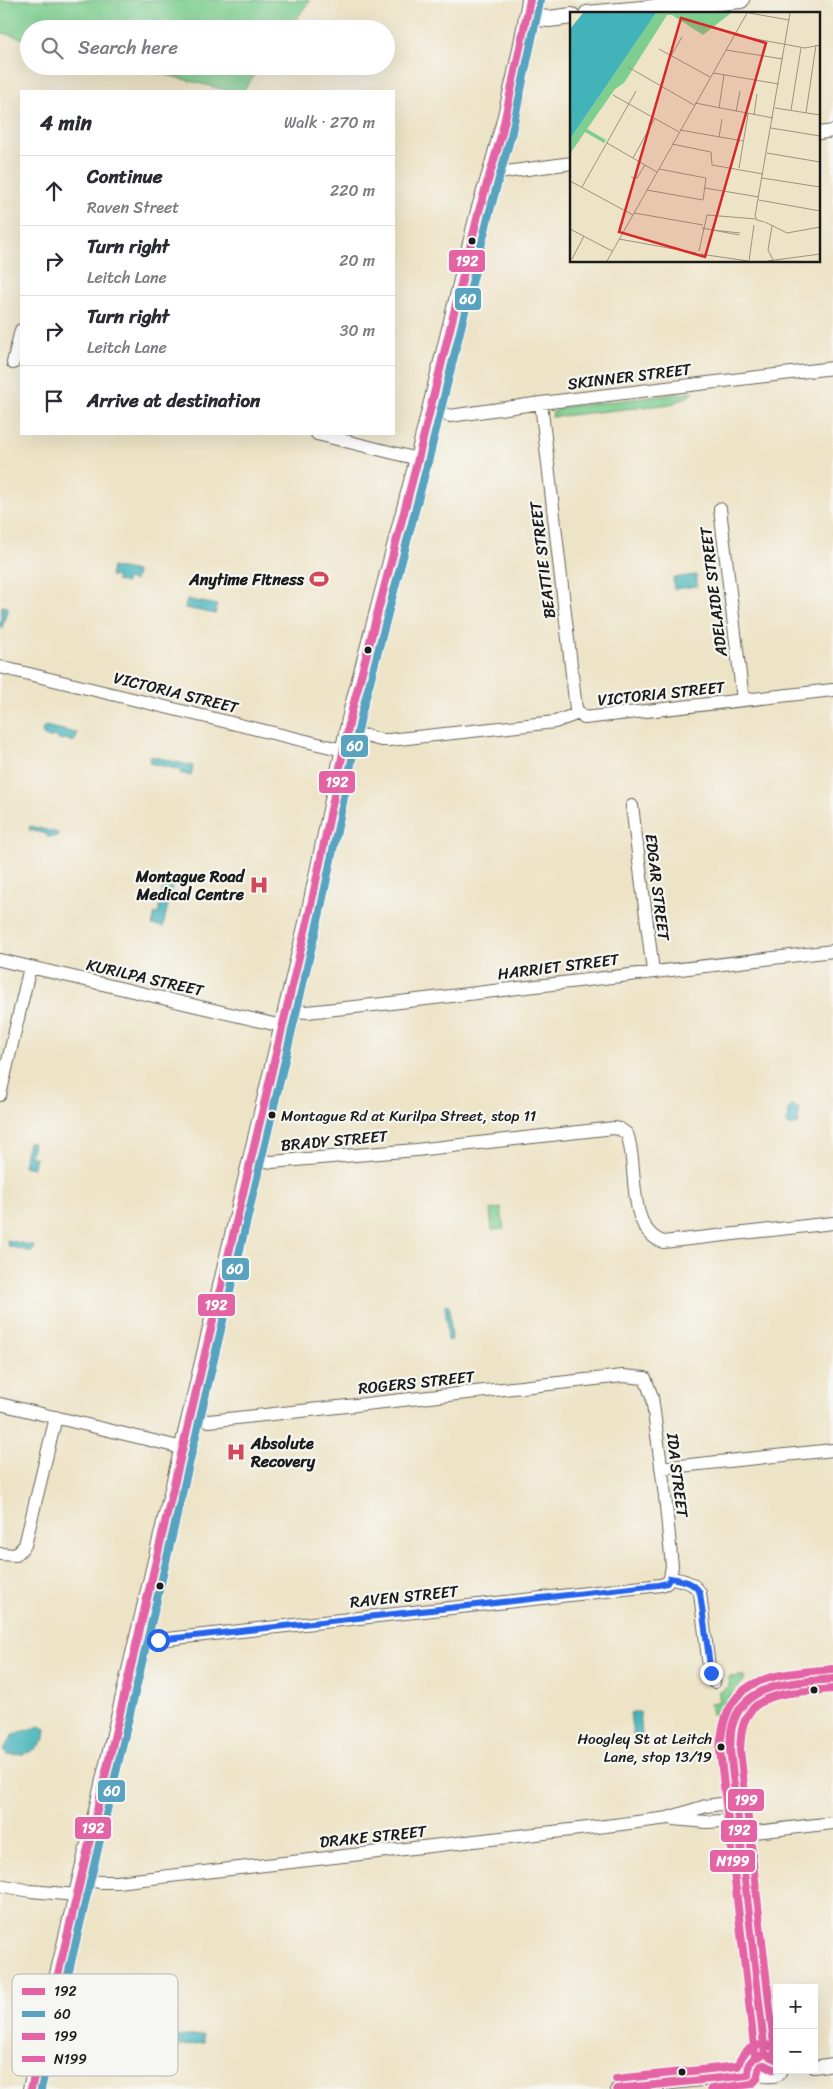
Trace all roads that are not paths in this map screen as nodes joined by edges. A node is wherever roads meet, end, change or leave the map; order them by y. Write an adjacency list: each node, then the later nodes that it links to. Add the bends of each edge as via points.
1 (530, 0): 5 (street)
2 (742, 0): 3 (street)
3 (610, 12)
4 (570, 16): 5 (street)
5 (528, 17): 9 (street)
6 (833, 131): 7 (street)
7 (820, 133)
8 (570, 162): 9 (street)
9 (491, 174): 14 (street)
10 (20, 333): 11 (street)
11 (11, 363)
12 (833, 368): 13 (street, SKINNER STREET)
13 (541, 403): 14 (street, SKINNER STREET, via 450,416); 21 (street, BEATTIE STREET)
14 (430, 408): 16 (street)
15 (321, 435): 16 (street)
16 (418, 459): 22 (street)
17 (720, 509): 20 (street, ADELAIDE STREET)
18 (0, 667): 23 (street, VICTORIA STREET)
19 (833, 690): 20 (street, VICTORIA STREET)
20 (743, 700): 21 (street, VICTORIA STREET, via 584,718)
21 (579, 713): 22 (street, VICTORIA STREET, via 556,722 389,740)
22 (347, 731): 23 (street)
23 (343, 750): 29 (street)
24 (632, 806): 28 (street, EDGAR STREET)
25 (833, 950): 28 (street, HARRIET STREET)
26 (0, 960): 27 (street, KURILPA STREET)
27 (30, 967): 30 (street, KURILPA STREET); 31 (street)
28 (653, 971): 29 (street, HARRIET STREET, via 345,1008 307,1012)
29 (286, 1010): 30 (street)
30 (282, 1026): 32 (street)
31 (0, 1095)
32 (252, 1158): 33 (street, BRADY STREET, via 271,1162 416,1150 614,1128 627,1134 639,1217 654,1239 663,1242); 37 (street)
33 (833, 1223)
34 (645, 1378): 37 (street, ROGERS STREET, via 623,1376 209,1421); 40 (street, IDA STREET, via 651,1392)
35 (0, 1404): 36 (street)
36 (56, 1417): 38 (street); 41 (street, via 25,1545 16,1555)
37 (191, 1417): 38 (street)
38 (183, 1448): 43 (street)
39 (833, 1450): 40 (street)
40 (661, 1468): 42 (street, IDA STREET, via 672,1566)
41 (0, 1554)
42 (670, 1578): 43 (street, RAVEN STREET, via 667,1583 658,1585); 45 (street, via 688,1582 700,1593 709,1667)
43 (138, 1640): 51 (street)
44 (833, 1679): 46 (street, via 766,1688 747,1698 732,1722 730,1740)
45 (714, 1682)
46 (735, 1802): 47 (street, DRAKE STREET, via 706,1806); 48 (street)
47 (668, 1818): 48 (street, DRAKE STREET, via 707,1822); 51 (street, DRAKE STREET, via 117,1882)
48 (737, 1820): 50 (street)
49 (833, 1823): 50 (street)
50 (738, 1834): 55 (street)
51 (81, 1878): 53 (street)
52 (0, 1884): 53 (street, via 30,1891)
53 (77, 1895): 54 (street)
54 (58, 1974)
55 (771, 2057): 59 (street, via 760,2055 751,2060)
56 (833, 2064): 57 (street)
57 (818, 2066)
58 (780, 2074): 61 (street, via 778,2081)
59 (748, 2075): 61 (street, via 754,2084); 63 (street)
60 (34, 2076): 62 (street)
61 (763, 2088)
62 (31, 2089)
63 (617, 2089)

